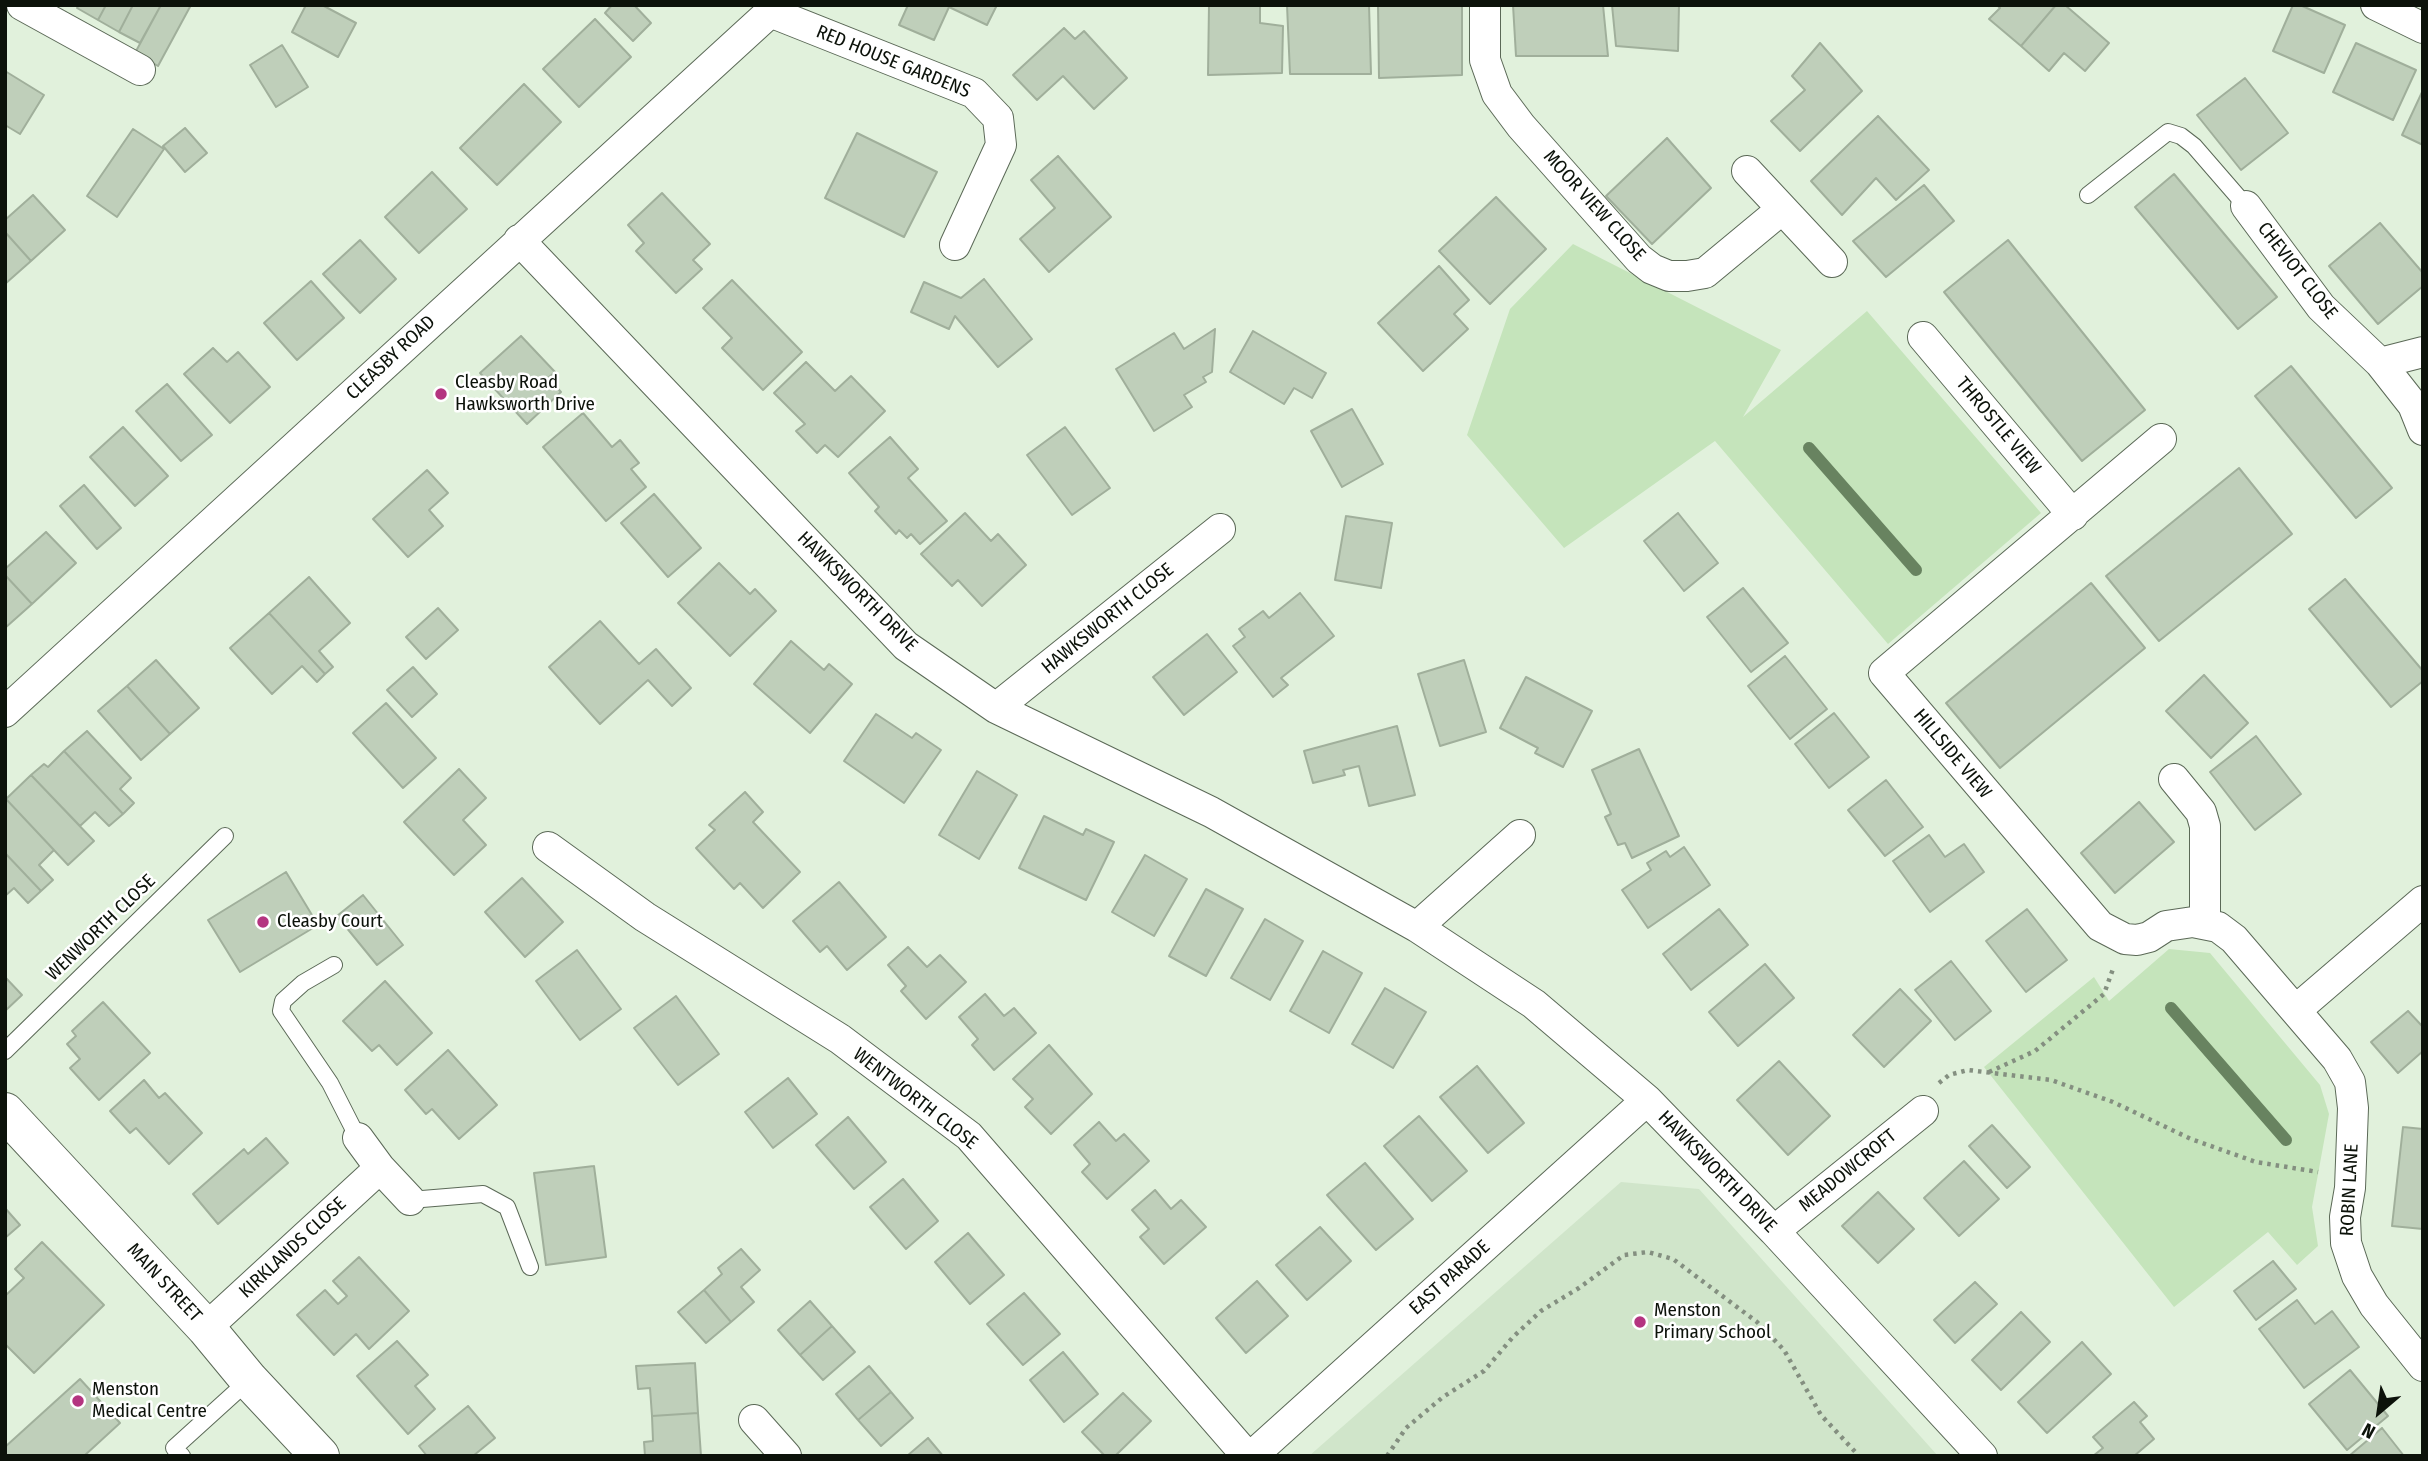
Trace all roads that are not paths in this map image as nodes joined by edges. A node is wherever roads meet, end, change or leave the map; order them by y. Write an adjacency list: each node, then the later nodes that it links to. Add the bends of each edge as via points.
1 (22, 5): 6 (street)
2 (1485, 5): 10 (street, MOOR VIEW CLOSE, via 1485,60 1497,94 1652,269 1669,276 1705,273)
3 (2376, 5): 5 (street)
4 (774, 9): 11 (street, CLEASBY ROAD); 12 (street, RED HOUSE GARDENS, via 974,93 998,118 1001,145)
5 (2423, 28)
6 (140, 70)
7 (1747, 171): 10 (street)
8 (2088, 195): 9 (lane, via 2168,132 2194,146)
9 (2246, 206): 16 (street, CHEVIOT CLOSE, via 2321,307)
10 (1781, 210): 13 (street)
11 (519, 240): 21 (street, HAWKSWORTH DRIVE, via 906,646); 22 (street, CLEASBY ROAD)
12 (954, 246)
13 (1832, 262)
14 (1923, 337): 19 (street, THROSTLE VIEW)
15 (2423, 352): 16 (street)
16 (2381, 362): 17 (street, CHEVIOT CLOSE, via 2413,405)
17 (2423, 430)
18 (2161, 439): 19 (street, HILLSIDE VIEW)
19 (2074, 515): 28 (street, HILLSIDE VIEW, via 1884,673 2100,926 2137,940 2166,926)
20 (1220, 529): 21 (street, HAWKSWORTH CLOSE)
21 (996, 708): 29 (street, HAWKSWORTH DRIVE, via 1212,812)
22 (5, 712)
23 (2174, 779): 28 (street, via 2201,812 2205,826)
24 (225, 835): 32 (lane, WENWORTH CLOSE)
25 (1520, 835): 29 (street)
26 (548, 847): 48 (street, WENTWORTH CLOSE, via 645,917 840,1040 968,1136)
27 (2423, 901): 31 (street)
28 (2205, 924): 31 (street, via 2234,939)
29 (1417, 927): 33 (street, HAWKSWORTH DRIVE, via 1534,1004)
30 (334, 965): 36 (lane, via 303,983 283,1001 281,1011 330,1083)
31 (2296, 1010): 42 (street, ROBIN LANE, via 2350,1082 2353,1108 2345,1217 2346,1243 2357,1276)
32 (5, 1051)
33 (1647, 1100): 39 (street, HAWKSWORTH DRIVE); 48 (street, EAST PARADE)
34 (1923, 1111): 39 (street, MEADOWCROFT)
35 (5, 1112): 41 (street, MAIN STREET)
36 (358, 1138): 37 (street)
37 (380, 1168): 38 (street); 41 (street, KIRKLANDS CLOSE)
38 (410, 1200): 40 (lane, via 483,1194 507,1207)
39 (1773, 1231): 49 (street, HAWKSWORTH DRIVE)
40 (530, 1267)
41 (206, 1328): 43 (street, MAIN STREET)
42 (2423, 1366)
43 (249, 1380): 45 (lane, via 174,1448); 46 (street, MAIN STREET)
44 (754, 1420): 47 (street)
45 (182, 1456)
46 (320, 1456)
47 (786, 1456)
48 (1250, 1456)
49 (1982, 1456)

